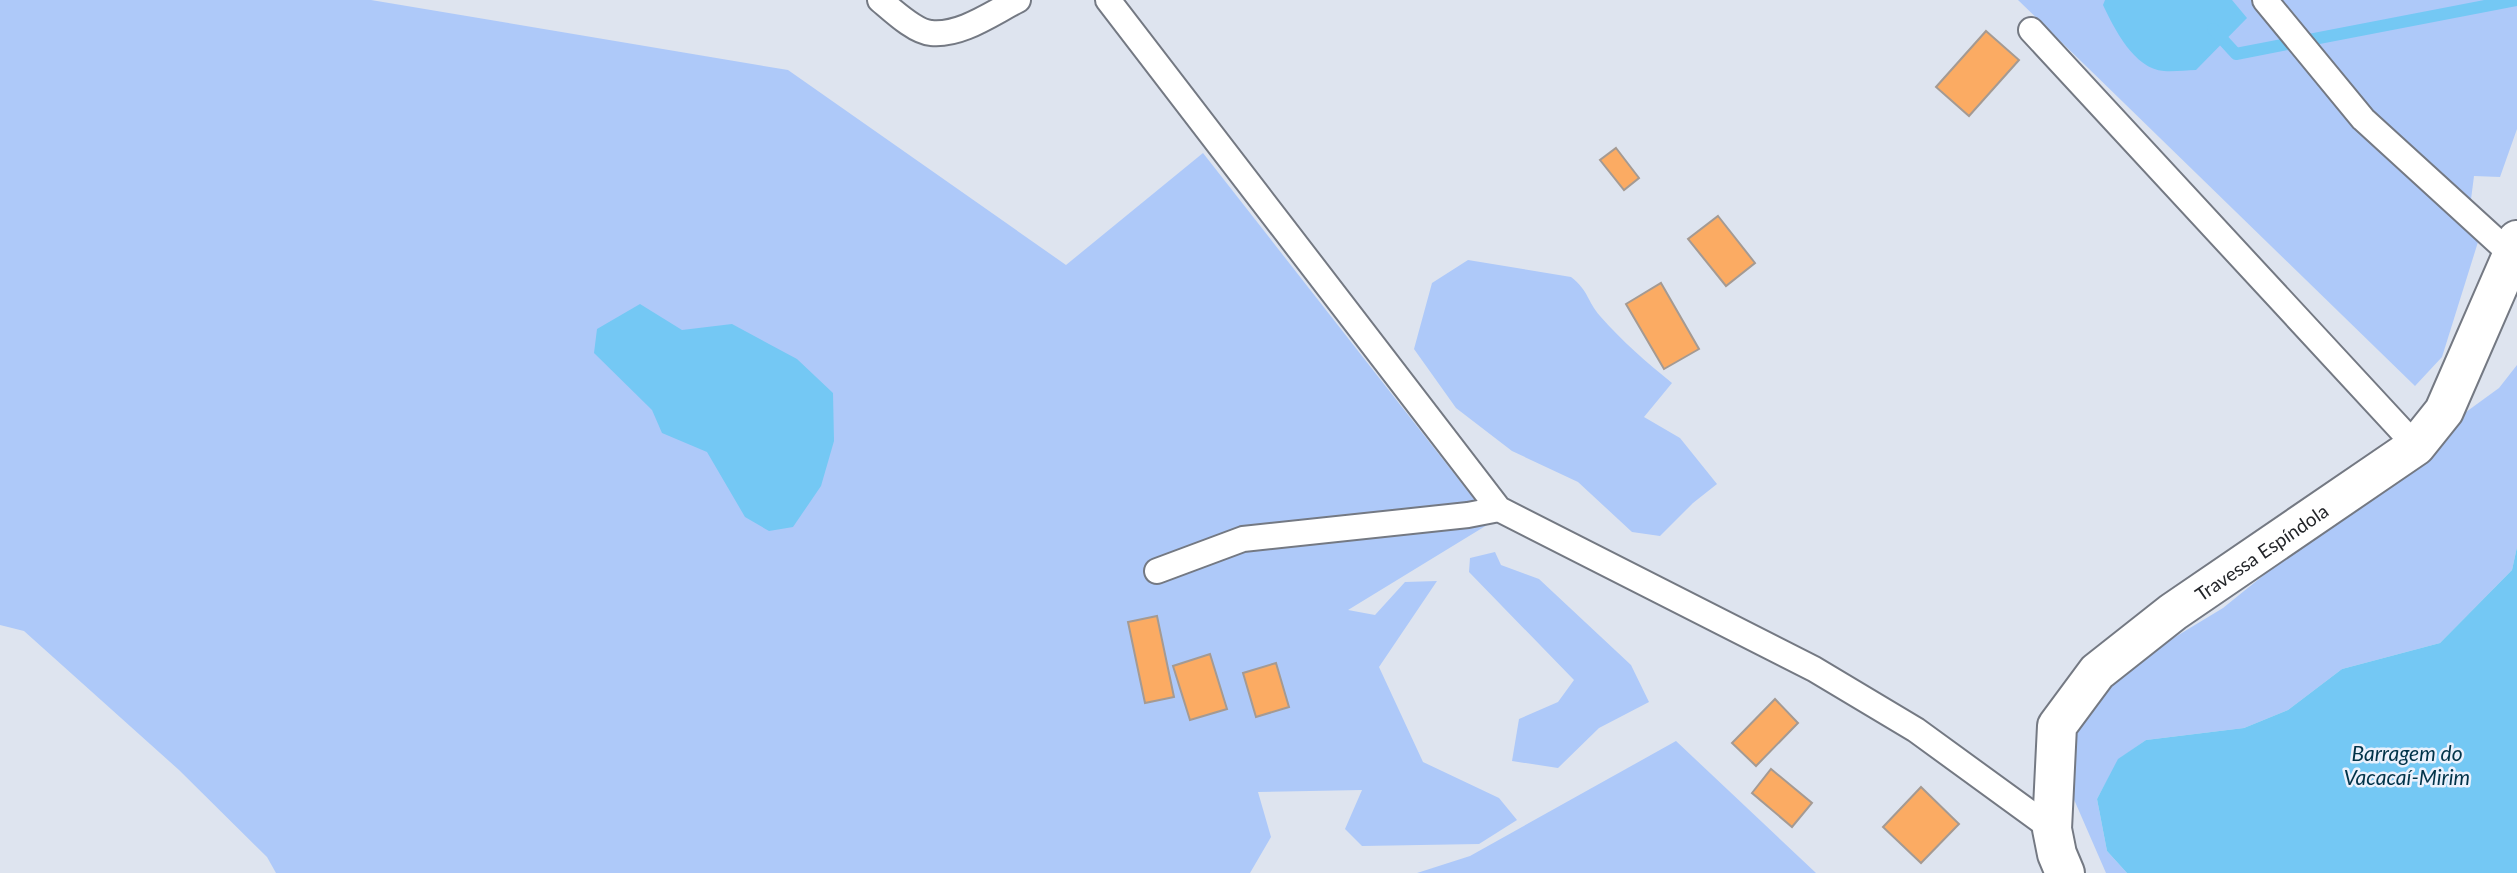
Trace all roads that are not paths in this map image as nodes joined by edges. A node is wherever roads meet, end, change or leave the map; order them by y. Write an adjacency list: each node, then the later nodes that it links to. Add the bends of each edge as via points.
1 (880, 0): 2 (lane, via 928,34 958,31)
2 (1018, 0)
3 (1108, 0): 8 (lane)
4 (2265, 0): 6 (lane, via 2363,119)
5 (2031, 30): 7 (lane)
6 (2515, 248): 7 (street, Travessa Espíndola, via 2444,411)
7 (2416, 446): 10 (street, Travessa Espíndola, via 2173,612 2097,672 2057,726)
8 (1499, 509): 9 (lane, via 1243,539); 10 (lane, via 1814,669 1916,730)
9 (1157, 571)
10 (2052, 829): 11 (street, Travessa Espíndola)
11 (2065, 873)

